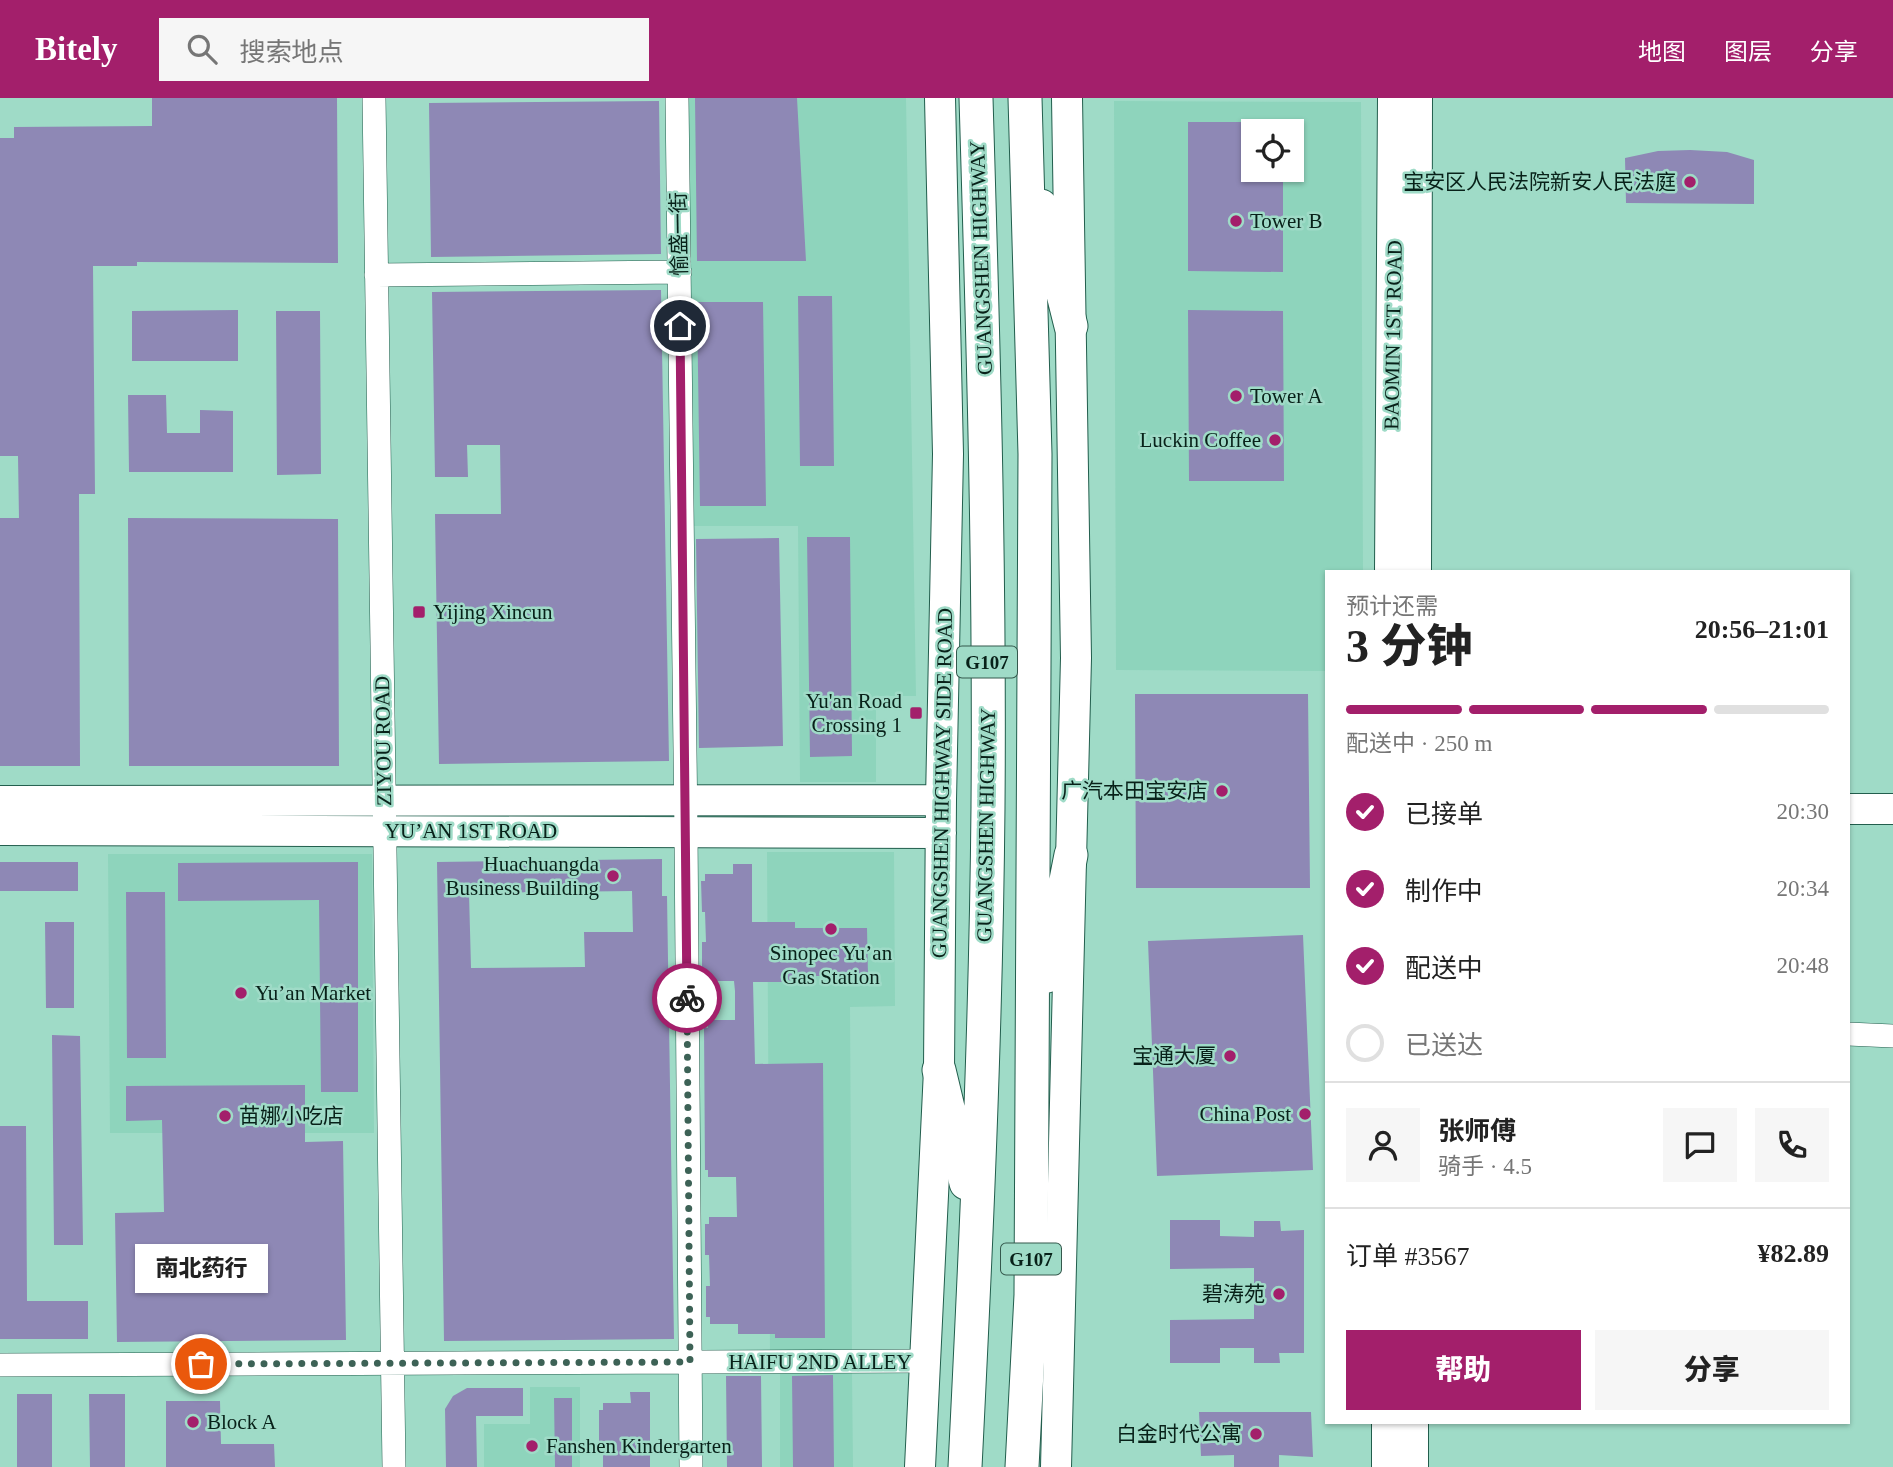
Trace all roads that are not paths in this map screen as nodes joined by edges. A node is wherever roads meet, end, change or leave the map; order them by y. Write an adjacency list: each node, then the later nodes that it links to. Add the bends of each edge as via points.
1 (374, 98): 11 (street, ZIYOU ROAD)
2 (677, 98): 10 (street, 愉盛一街)
3 (940, 98): 16 (main road, GUANGSHEN HIGHWAY SIDE ROAD, via 948,454)
4 (976, 98): 32 (highway, GUANGSHEN HIGHWAY / G107, via 986,457 988,807)
5 (1025, 98): 9 (highway, G107)
6 (1393, 98): 13 (main road, BAOMIN 1ST ROAD)
7 (1417, 98): 14 (main road, BAOMIN 1ST ROAD)
8 (1070, 105): 12 (main road)
9 (1026, 145): 12 (highway); 30 (highway, G107, via 1035,454)
10 (680, 272): 11 (street); 15 (street, 愉盛一街)
11 (376, 275): 18 (street, ZIYOU ROAD)
12 (1071, 326): 27 (main road, via 1076,658)
13 (1390, 570)
14 (1416, 570)
15 (686, 800): 16 (main road, YU’AN 1ST ROAD); 18 (main road, YU’AN 1ST ROAD); 25 (street, 愉盛一街)
16 (941, 800): 26 (main road, GUANGSHEN HIGHWAY SIDE ROAD)
17 (0, 801): 18 (main road, YU’AN 1ST ROAD)
18 (384, 801): 24 (street, ZIYOU ROAD)
19 (1893, 808): 20 (main road)
20 (1850, 809)
21 (1850, 825): 22 (main road)
22 (1893, 826)
23 (0, 830): 24 (main road, YU’AN 1ST ROAD)
24 (385, 831): 25 (main road, YU’AN 1ST ROAD); 36 (street, ZIYOU ROAD)
25 (686, 832): 26 (main road, YU’AN 1ST ROAD); 35 (street, 愉盛一街)
26 (941, 832): 31 (main road, GUANGSHEN HIGHWAY SIDE ROAD)
27 (1071, 855): 30 (highway); 46 (main road)
28 (1850, 1034): 29 (street)
29 (1893, 1036)
30 (1031, 1050): 33 (highway, G107)
31 (939, 1070): 32 (highway); 34 (main road, GUANGSHEN HIGHWAY SIDE ROAD)
32 (977, 1227): 43 (highway, GUANGSHEN HIGHWAY / G107)
33 (1027, 1359): 44 (highway, G107); 45 (highway)
34 (926, 1361): 35 (street, HAIFU 2ND ALLEY); 42 (main road, GUANGSHEN HIGHWAY SIDE ROAD)
35 (690, 1362): 36 (street, HAIFU 2ND ALLEY); 41 (street, 愉盛一街)
36 (393, 1363): 37 (street, HAIFU 2ND ALLEY); 40 (street, ZIYOU ROAD)
37 (0, 1365)
38 (1387, 1424): 47 (main road)
39 (1413, 1424): 48 (main road)
40 (394, 1467)
41 (691, 1467)
42 (920, 1467)
43 (965, 1467)
44 (1022, 1467)
45 (1032, 1467)
46 (1056, 1467)
47 (1387, 1467)
48 (1413, 1467)

